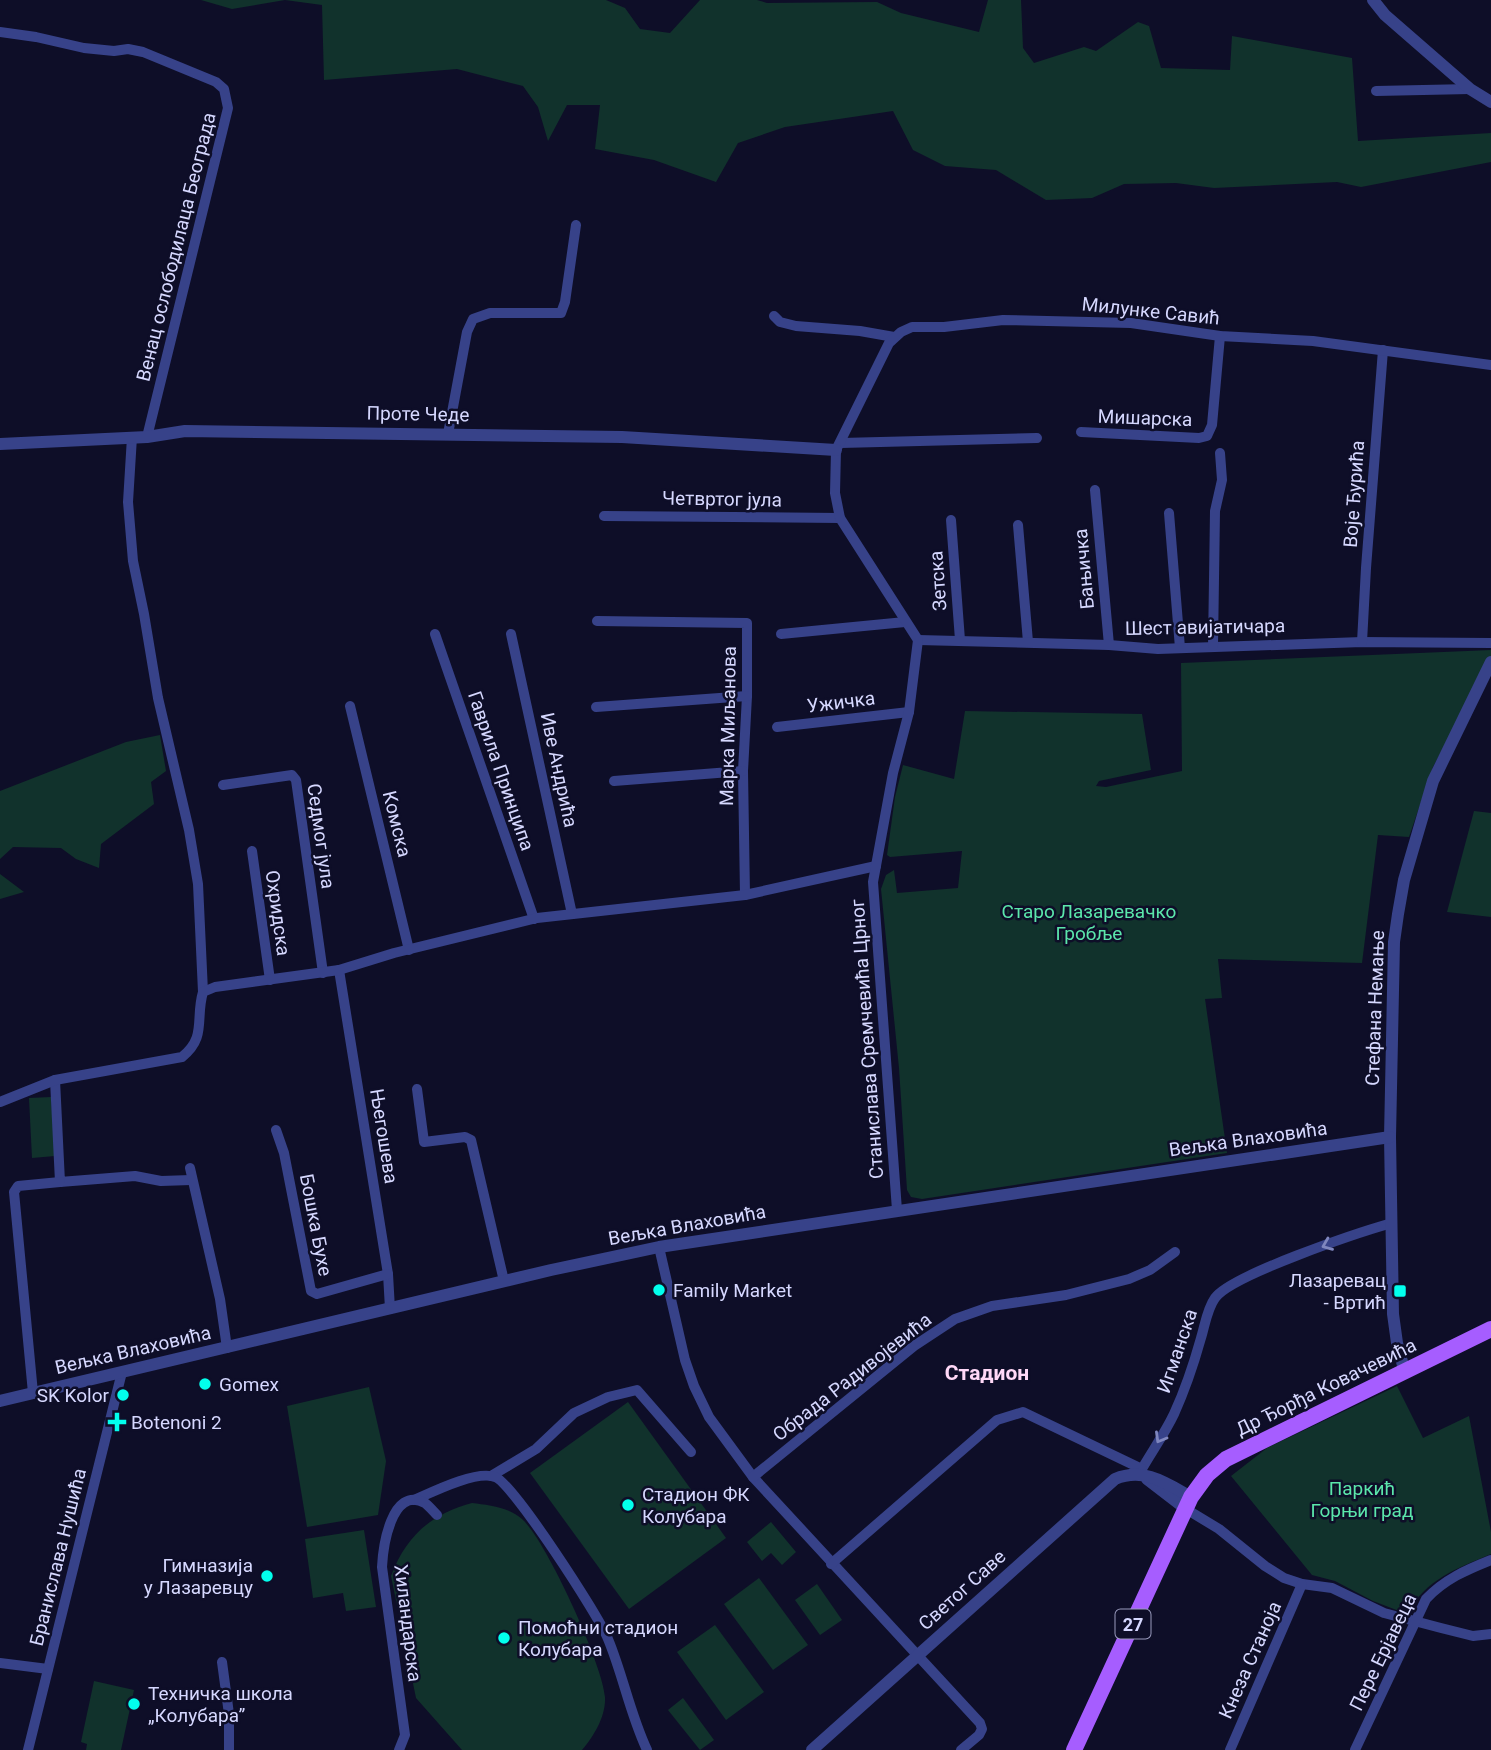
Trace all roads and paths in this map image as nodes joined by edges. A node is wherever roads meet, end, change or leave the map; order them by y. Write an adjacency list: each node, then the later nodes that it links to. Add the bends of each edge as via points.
1 (1373, 0): 3 (street)
2 (0, 32): 15 (street, Венац ослободилаца Београда, via 84,48 143,52 223,89 228,108)
3 (1470, 89): 4 (street); 5 (street)
4 (1376, 91)
5 (1491, 102)
6 (576, 225): 13 (street, via 561,313 490,313 473,319)
7 (774, 316): 9 (street, via 796,326)
8 (1220, 336): 9 (street, Милунке Савић, via 1131,323 1033,319 912,327); 10 (street, Милунке Савић); 12 (street, Мишарска, via 1212,425 1207,436)
9 (894, 337): 18 (street)
10 (1383, 350): 11 (street, Милунке Савић); 34 (street, Воје Ђурића)
11 (1491, 365)
12 (1081, 432)
13 (448, 434): 15 (street, Проте Чеде, via 184,431); 18 (street, Проте Чеде)
14 (132, 437): 15 (street, Проте Чеде); 17 (street, Проте Чеде); 57 (street, via 128,502 133,561 198,884)
15 (147, 437)
16 (1037, 438): 18 (street)
17 (0, 444)
18 (839, 446): 23 (street, via 835,493)
19 (1220, 453): 37 (street)
20 (1095, 490): 36 (street, Бањичка)
21 (1168, 513): 38 (street)
22 (604, 516): 23 (street, Четвртог јула)
23 (840, 518): 27 (street)
24 (951, 520): 32 (street, Зетска)
25 (1018, 525): 33 (street)
26 (597, 621): 40 (street, Марка Миљанова, via 747,623)
27 (905, 622): 29 (street); 31 (street)
28 (511, 634): 51 (street, Иве Андрића)
29 (781, 634)
30 (435, 635): 52 (street, Гаврила Принципа)
31 (918, 640): 32 (street, Шест авијатичара); 43 (street, Станислава Сремчевића Црног)
32 (960, 640): 33 (street, Шест авијатичара)
33 (1028, 642): 36 (street, Шест авијатичара)
34 (1362, 642): 35 (street, Шест авијатичара); 37 (street, Шест авијатичара)
35 (1491, 643)
36 (1109, 645): 38 (street, Шест авијатичара)
37 (1213, 646): 38 (street, Шест авијатичара)
38 (1180, 648)
39 (1491, 662): 62 (street, Стефана Немање, via 1433,780 1404,880 1394,942)
40 (747, 696): 42 (street); 45 (street, Марка Миљанова)
41 (350, 706): 53 (street, Комска)
42 (596, 707)
43 (909, 712): 44 (street, Ужичка); 49 (street, Станислава Сремчевића Црног)
44 (777, 727)
45 (743, 771): 46 (street); 50 (street, Марка Миљанова)
46 (614, 781)
47 (223, 785): 55 (street, Седмог јула, via 292,775 296,780)
48 (252, 851): 56 (street, Охридска)
49 (876, 866): 50 (street, Станислава Сремчевића Црног); 66 (street, Станислава Сремчевића Црног, via 873,882)
50 (745, 895): 51 (street, Станислава Сремчевића Црног)
51 (572, 914): 52 (street, Станислава Сремчевића Црног)
52 (534, 919): 53 (street, Станислава Сремчевића Црног)
53 (409, 950): 54 (street, Станислава Сремчевића Црног)
54 (339, 970): 55 (street, Станислава Сремчевића Црног); 70 (street, Његошева)
55 (323, 973): 56 (street, Станислава Сремчевића Црног)
56 (270, 980): 57 (street, Станислава Сремчевића Црног)
57 (203, 992): 58 (street, via 198,1038 182,1057)
58 (55, 1080): 60 (street); 65 (street)
59 (417, 1089): 71 (street, via 424,1142 471,1140)
60 (0, 1102)
61 (276, 1130): 70 (street, Бошка Бухе, via 311,1291 317,1294)
62 (1390, 1137): 66 (street, Вељка Влаховића); 67 (street, Стефана Немање)
63 (190, 1168): 64 (street)
64 (191, 1180): 65 (street, via 135,1176); 74 (street)
65 (60, 1182): 77 (street, via 18,1186 14,1192)
66 (897, 1210): 68 (street, Вељка Влаховића)
67 (1392, 1223): 76 (street, Стефана Немање, via 1393,1314); 80 (street, Игманска, one-way to 80, via 1333,1242 1221,1290 1208,1312 1174,1414)
68 (659, 1247): 71 (street, Вељка Влаховића); 82 (street, via 694,1386 709,1417)
69 (1175, 1252): 82 (street, Обрада Радивојевића, via 1129,1279 1066,1295 992,1306 955,1319 914,1346)
70 (388, 1274): 72 (street, Његошева)
71 (504, 1282): 72 (street, Вељка Влаховића)
72 (390, 1309): 74 (street, Вељка Влаховића)
73 (1491, 1329): 76 (main road, Др Ђорђа Ковачевића / 27)
74 (227, 1348): 75 (street, Вељка Влаховића)
75 (122, 1373): 77 (street, Вељка Влаховића); 94 (street, Бранислава Нушића)
76 (1405, 1373): 84 (main road, Др Ђорђа Ковачевића / 27, via 1226,1460 1207,1475)
77 (33, 1393): 78 (street, Вељка Влаховића)
78 (0, 1401)
79 (691, 1452): 81 (street, via 637,1390 574,1413 536,1449)
80 (1142, 1473): 84 (street); 87 (street, via 1023,1412 1011,1414 970,1442); 91 (street, Светог Саве, via 1124,1475 1105,1487)
81 (491, 1476): 83 (street, via 447,1486); 98 (street, via 500,1478 516,1497 594,1611)
82 (753, 1477): 87 (street)
83 (414, 1500): 85 (street); 97 (street, Хиландарска, via 392,1517 382,1567 405,1735)
84 (1189, 1503): 88 (street, via 1274,1573); 101 (main road, 27)
85 (437, 1515)
86 (1491, 1560): 89 (street, Пере Ерјавеца, via 1439,1585)
87 (831, 1564): 91 (street)
88 (1302, 1584): 89 (street, via 1332,1588 1384,1613); 102 (street, Кнеза Станоја)
89 (1416, 1620): 90 (street, via 1473,1636); 103 (street, Пере Ерјавеца)
90 (1491, 1634)
91 (916, 1656): 99 (street, Светог Саве); 100 (street, via 981,1723 979,1735)
92 (222, 1662): 96 (street)
93 (0, 1663): 94 (street)
94 (48, 1669): 95 (street, Бранислава Нушића)
95 (28, 1750)
96 (229, 1750)
97 (399, 1750)
98 (647, 1750)
99 (812, 1750)
100 (961, 1750)
101 (1074, 1750)
102 (1230, 1750)
103 (1355, 1750)

